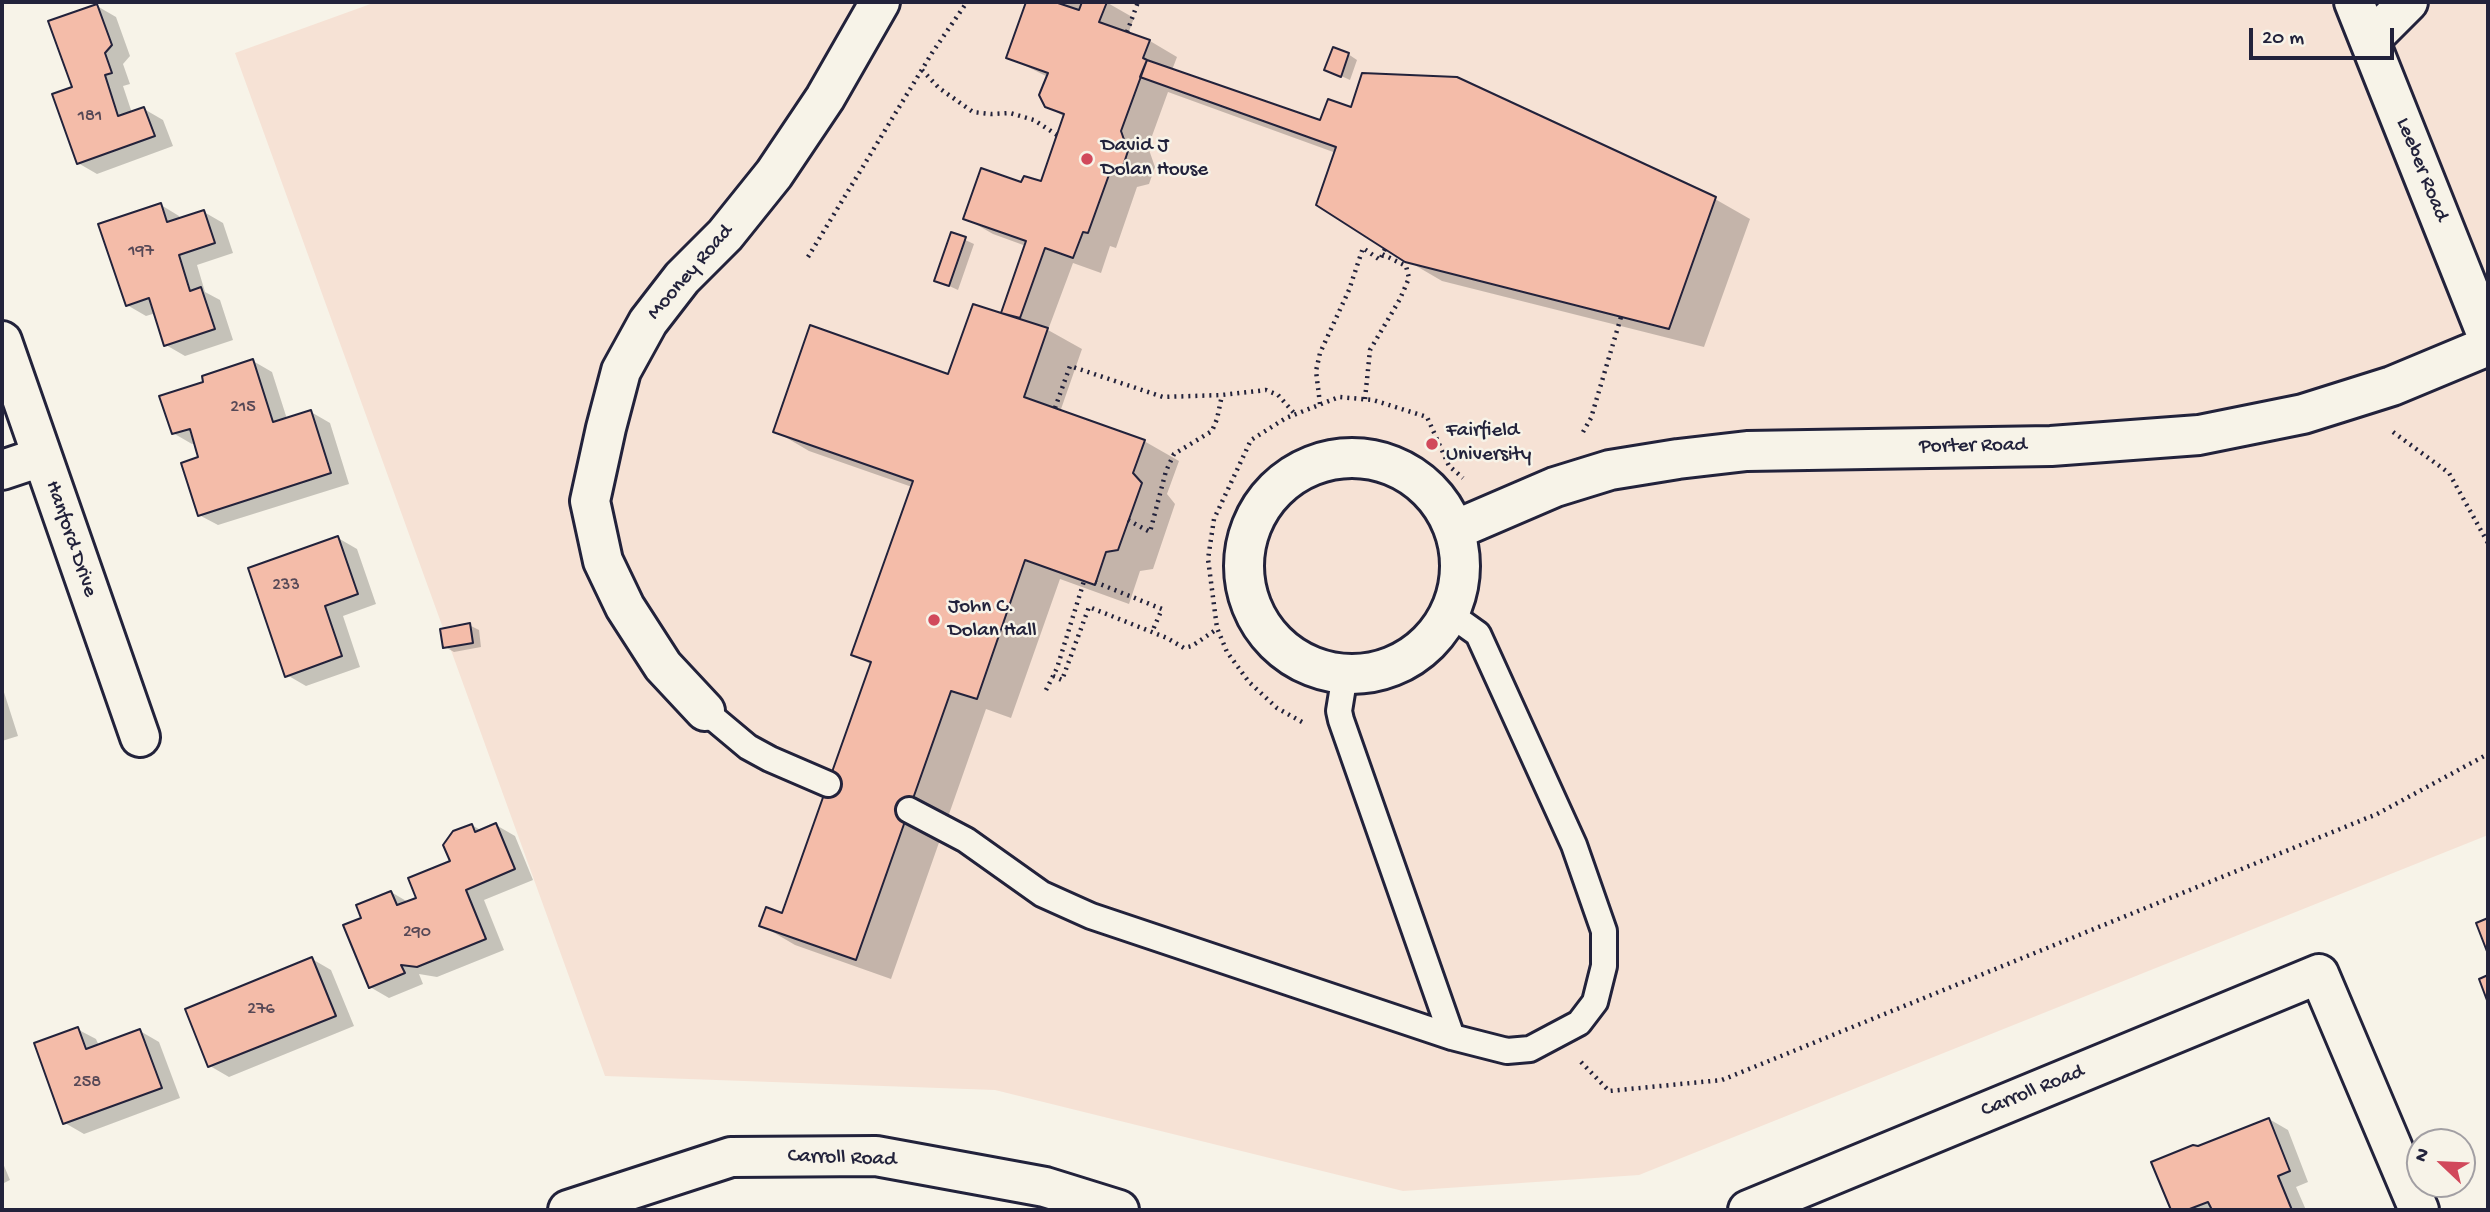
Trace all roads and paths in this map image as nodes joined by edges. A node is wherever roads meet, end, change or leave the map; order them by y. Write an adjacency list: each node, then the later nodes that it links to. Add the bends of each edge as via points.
1 (880, 2): 34 (street, Mooney Road, via 825,98 774,174 648,322 621,371 606,428 590,500 604,561 625,607 663,666)
2 (967, 2): 8 (path)
3 (1138, 2): 6 (path)
4 (2354, 2): 7 (street, Leeber Road)
5 (2407, 2): 7 (street)
6 (1127, 32)
7 (2370, 40): 12 (street, Leeber Road)
8 (922, 70): 9 (path, via 974,112 1010,113 1034,120); 10 (path)
9 (1057, 135)
10 (808, 257)
11 (1621, 317): 20 (path, via 1591,418)
12 (2488, 338)
13 (2, 341): 21 (street, Hanford Drive)
14 (2488, 346): 25 (street, Porter Road, via 2392,386 2316,410 2199,435 2051,446 1746,451 1678,459 1610,470 1555,487)
15 (1222, 395): 18 (path, via 1163,397 1070,366); 19 (path, via 1266,390 1278,395); 24 (path, via 1212,431 1174,454 1150,532)
16 (1365, 399): 17 (path, via 1339,397); 17 (path, via 1370,350 1409,278 1406,266 1384,252 1380,260 1363,248 1320,352 1316,371); 23 (path, via 1427,417 1449,466)
17 (1320, 404): 19 (path)
18 (1055, 408)
19 (1295, 414): 29 (path, via 1251,440 1214,519 1208,559)
20 (1580, 437)
21 (41, 457): 22 (street); 36 (street, Hanford Drive)
22 (2, 470)
23 (1466, 480)
24 (1128, 520)
25 (1455, 530): 28 (street, via 1461,558); 31 (street, via 1439,499 1412,475 1378,460 1343,457 1308,466 1278,486 1256,515 1245,549 1245,585 1257,619 1280,647 1310,666)
26 (1084, 581): 32 (path)
27 (1095, 582): 30 (path, via 1162,609)
28 (1450, 614): 31 (street, via 1432,640 1407,660 1377,672); 41 (lane, via 1478,634 1574,845 1604,931 1604,966 1595,1002 1579,1023)
29 (1217, 629): 30 (path, via 1184,649); 35 (path, via 1249,682 1276,708 1310,727)
30 (1152, 632): 32 (path, via 1089,607 1062,680)
31 (1345, 674): 35 (lane)
32 (1054, 676): 33 (path)
33 (1046, 690)
34 (705, 711): 38 (lane, via 748,747)
35 (1341, 720): 40 (lane)
36 (140, 737)
37 (2488, 754): 41 (path, via 2377,814 1722,1080 1609,1091)
38 (828, 784)
39 (909, 810): 40 (lane, via 966,840 1042,894 1091,916)
40 (1452, 1037): 41 (lane, via 1507,1051 1530,1049)
41 (1556, 1037)
42 (568, 1210): 43 (street, Carroll Road, via 731,1157 876,1156 1045,1187)
43 (1119, 1210)
44 (1748, 1210): 45 (street, Carroll Road, via 2319,974)
45 (2419, 1210)

